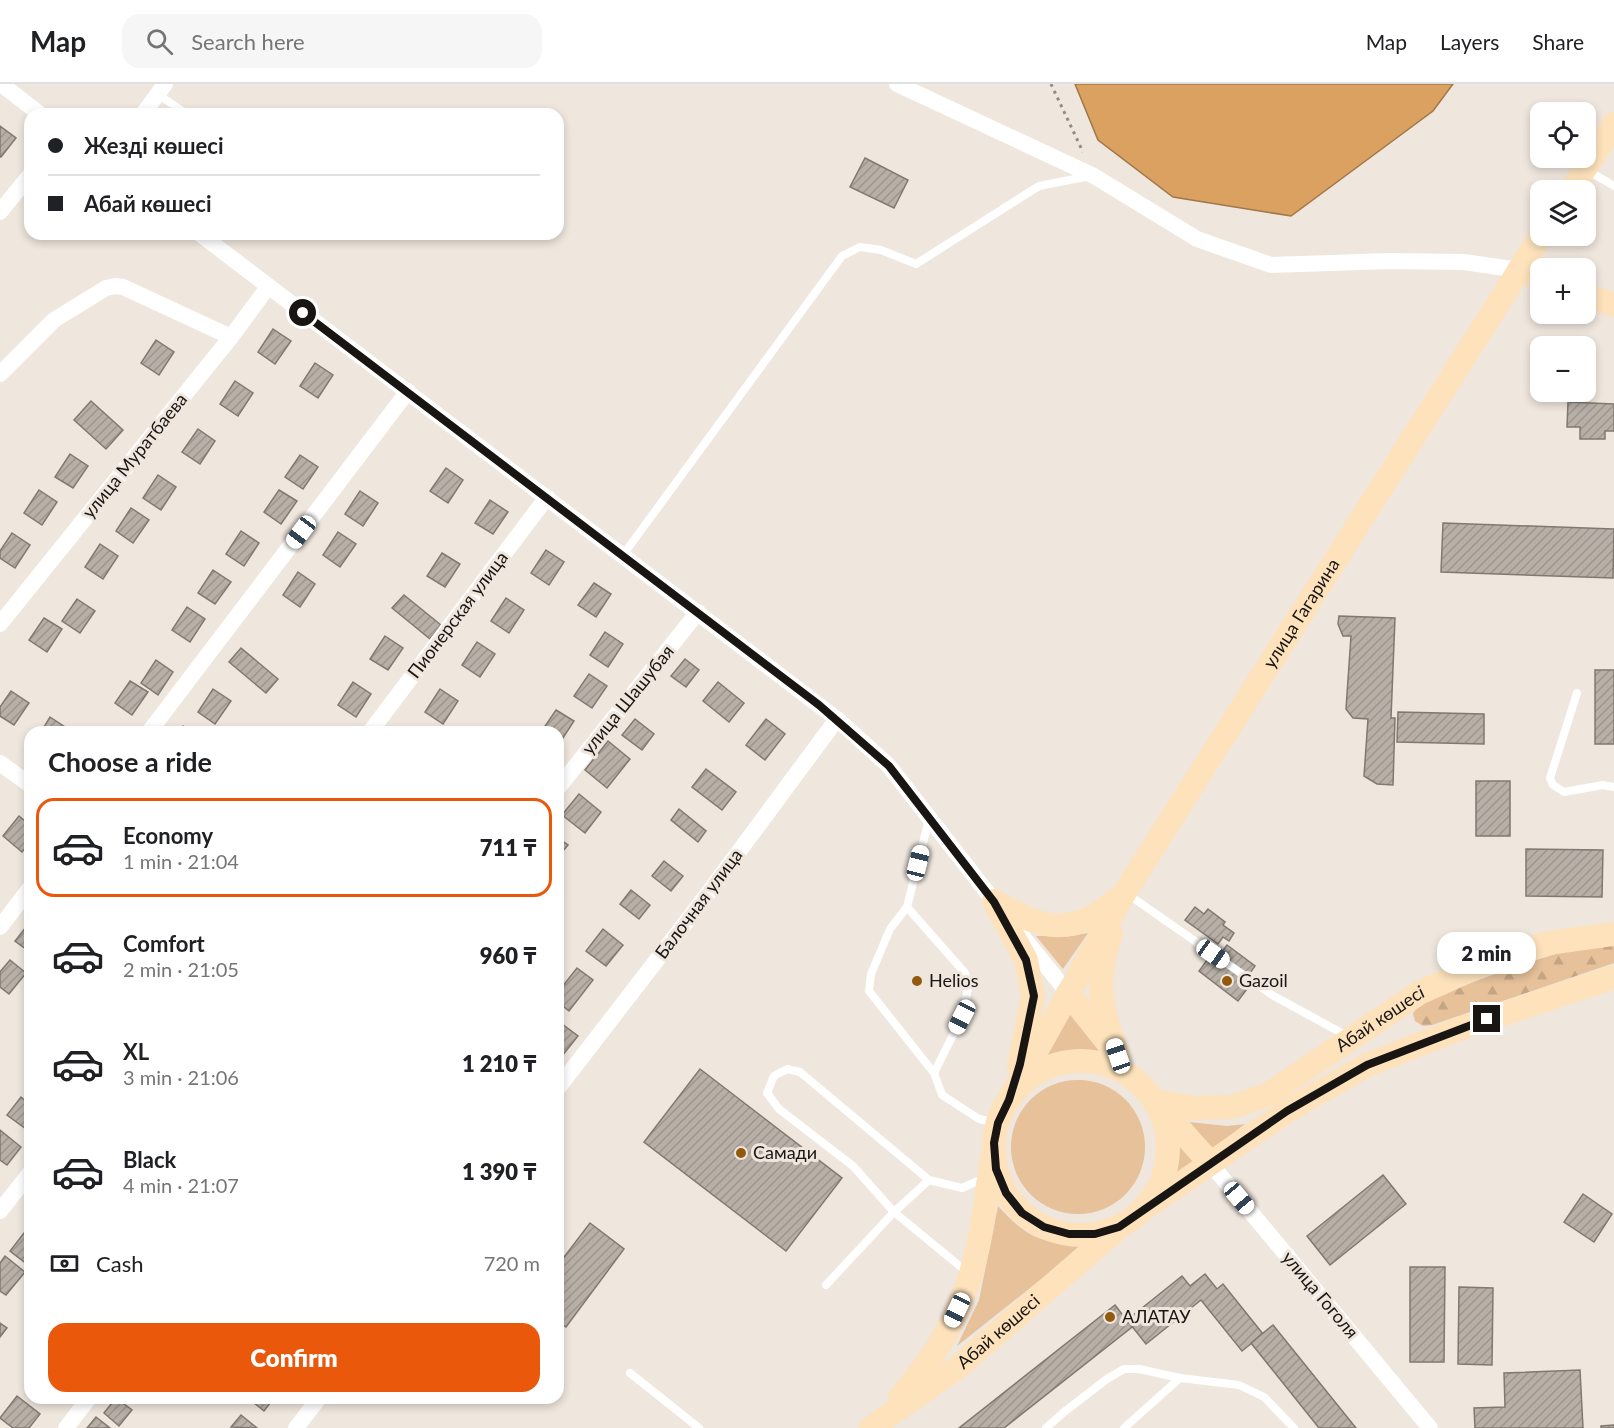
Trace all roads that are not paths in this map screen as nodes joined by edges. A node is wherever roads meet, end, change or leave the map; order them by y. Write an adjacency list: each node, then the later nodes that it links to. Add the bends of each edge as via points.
1 (1, 84): 4 (street)
2 (897, 84): 9 (street)
3 (161, 89): 5 (street); 6 (lane)
4 (32, 108)
5 (147, 108)
6 (181, 108)
7 (1614, 124): 8 (main road)
8 (1585, 169): 10 (main road); 12 (lane)
9 (1094, 176): 15 (street, via 1197,239 1271,265 1464,262); 23 (lane, via 1039,186 916,264 860,247 842,256)
10 (1578, 180)
11 (24, 182): 13 (street)
12 (1614, 186)
13 (0, 212)
14 (208, 240): 16 (street)
15 (1530, 274): 35 (main road, улица Гагарина)
16 (268, 286): 19 (street, улица Муратбаева); 21 (street)
17 (1596, 299): 18 (main road)
18 (1614, 305)
19 (231, 337): 20 (street, via 115,286 54,320); 25 (street, улица Муратбаева)
20 (0, 374)
21 (408, 391): 22 (street); 28 (street)
22 (547, 497): 23 (street); 29 (street, Пионерская улица)
23 (623, 555): 24 (street)
24 (698, 612): 27 (street); 31 (street, улица Шашубая)
25 (0, 624)
26 (1577, 693): 33 (lane, via 1550,778 1564,792 1603,784)
27 (837, 719): 34 (street, via 889,766); 46 (street, Балочная улица)
28 (154, 726)
29 (374, 726)
30 (0, 763): 32 (street)
31 (564, 780)
32 (24, 781)
33 (1614, 787)
34 (929, 819): 37 (street); 38 (lane)
35 (1125, 892): 37 (main road, via 1093,916 1053,926 1024,919); 42 (main road, улица Гагарина); 43 (lane, via 1272,995); 44 (main road, via 1100,981 1101,1003)
36 (24, 896): 39 (street)
37 (994, 902): 42 (street); 48 (main road, via 1026,960 1034,996)
38 (907, 908): 45 (lane, via 965,973 968,989 962,1017); 45 (lane, via 890,929 871,974 869,991)
39 (0, 927)
40 (1614, 934): 43 (main road, Абай көшесі, via 1548,943 1488,962 1419,993)
41 (1614, 977): 50 (main road, Абай көшесі, via 1467,1026 1367,1065 1287,1111)
42 (1068, 993): 44 (main road); 48 (main road, улица Гагарина)
43 (1352, 1038): 47 (main road, Абай көшесі, via 1269,1094 1232,1107 1194,1108)
44 (1118, 1056): 47 (main road)
45 (934, 1073): 49 (lane, via 942,1095)
46 (564, 1080)
47 (1149, 1094): 48 (main road, via 1123,1072 1099,1063 1073,1062 1048,1068 1026,1081); 50 (main road); 55 (main road, via 1165,1122 1168,1146 1166,1170 1157,1192)
48 (1009, 1100): 49 (main road)
49 (996, 1133): 51 (main road); 57 (main road, via 996,1169 1006,1193 1022,1213 1044,1227 1069,1234 1095,1234)
50 (1210, 1163): 55 (main road, Абай көшесі); 71 (street, улица Гоголя)
51 (989, 1176): 52 (lane, via 962,1188); 58 (main road)
52 (929, 1180): 56 (lane); 56 (lane, via 800,1072 787,1069 774,1076 767,1093 778,1109 853,1167)
53 (24, 1181): 54 (street)
54 (0, 1211)
55 (1142, 1211): 57 (main road)
56 (894, 1212): 58 (lane); 59 (lane)
57 (1119, 1227): 64 (main road, Абай көшесі, via 957,1368)
58 (970, 1274): 64 (main road, via 943,1340 917,1378)
59 (826, 1285)
60 (630, 1373): 67 (lane)
61 (1180, 1378): 68 (lane, via 1124,1369); 69 (lane); 70 (lane, via 1239,1385 1264,1397)
62 (84, 1404): 65 (street)
63 (314, 1404): 66 (street)
64 (875, 1425)
65 (66, 1428)
66 (296, 1428)
67 (699, 1428)
68 (1046, 1428)
69 (1124, 1428)
70 (1294, 1428)
71 (1430, 1428)

